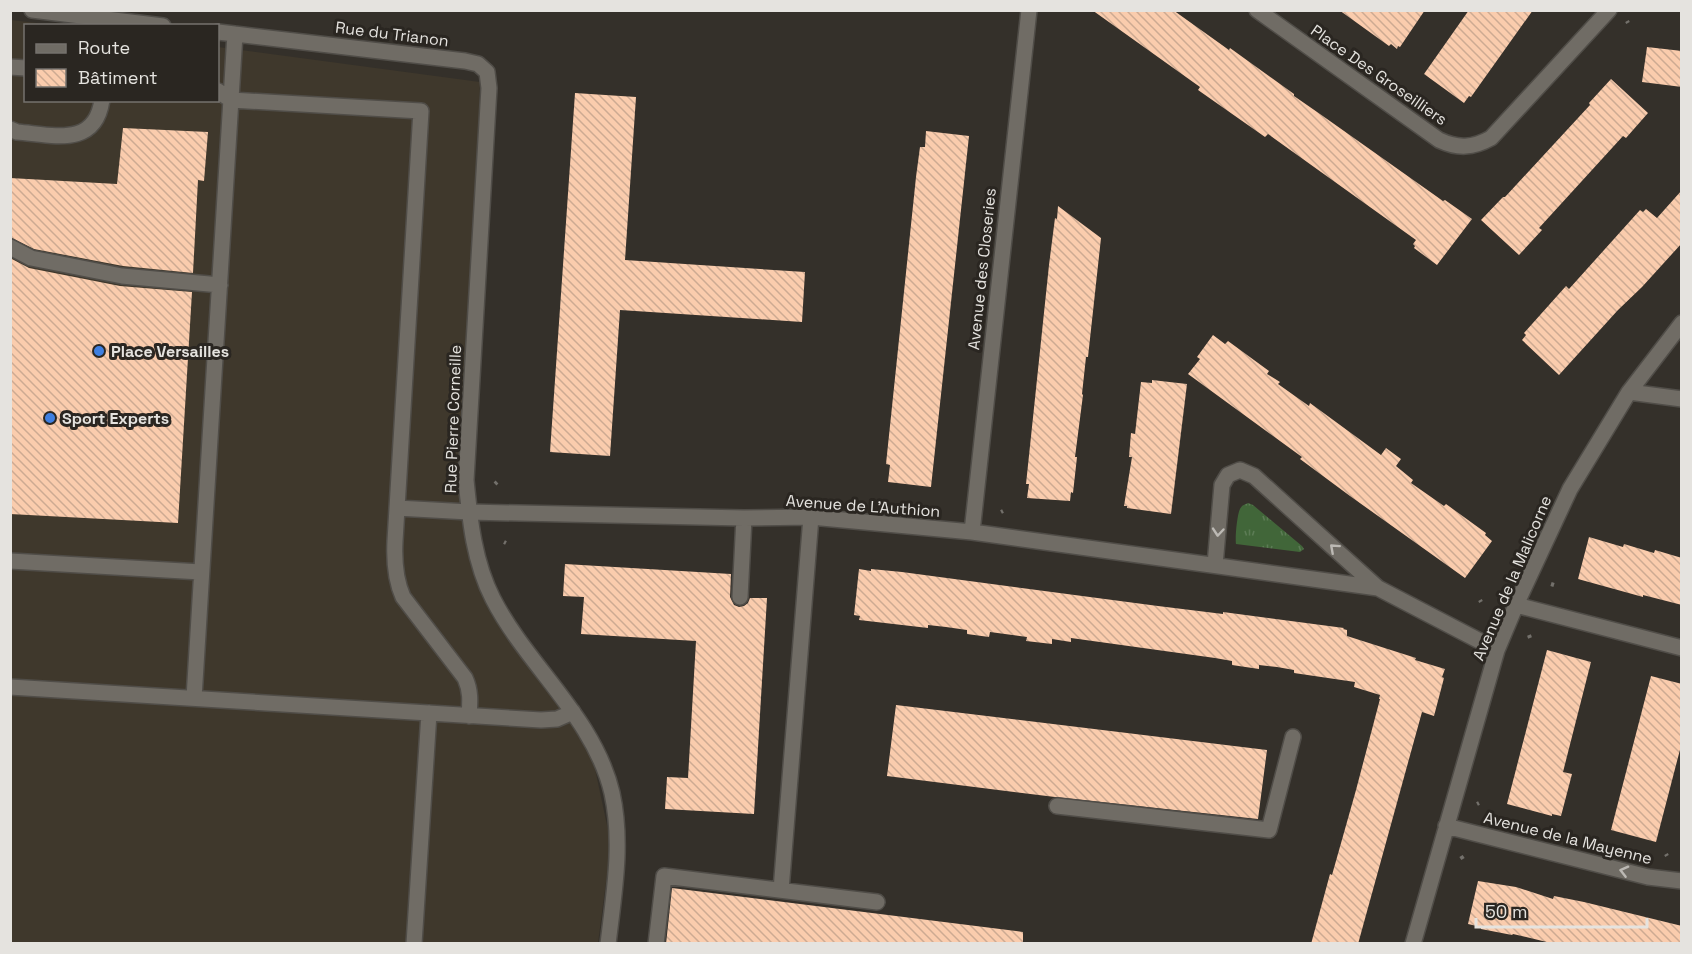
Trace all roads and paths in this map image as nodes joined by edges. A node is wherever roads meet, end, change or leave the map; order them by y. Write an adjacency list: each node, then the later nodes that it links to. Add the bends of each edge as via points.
1 (32, 10): 5 (street)
2 (1029, 10): 22 (street, Avenue des Closeries)
3 (1257, 10): 4 (street, Place Des Groseilliers, via 1439,140 1460,147 1491,138)
4 (1609, 10)
5 (147, 24)
6 (219, 32): 7 (street, Rue du Trianon)
7 (235, 34): 8 (street, Rue du Trianon, via 465,61 478,64); 10 (street)
8 (487, 72): 19 (street, Rue Pierre Corneille, via 466,480)
9 (219, 92): 10 (street)
10 (231, 100): 14 (street); 18 (street, via 420,111)
11 (102, 102): 12 (street, via 95,122 78,135)
12 (10, 129)
13 (10, 247): 14 (street, via 31,258 122,276)
14 (220, 285): 25 (street)
15 (1682, 323): 16 (street, Avenue de la Malicorne)
16 (1629, 392): 17 (street); 28 (street, Avenue de la Malicorne, via 1570,489)
17 (1682, 399)
18 (397, 508): 19 (street, Avenue de L'Authion); 35 (street, via 395,569 400,589 465,678 471,695)
19 (469, 512): 21 (street, Avenue de L'Authion); 33 (street, Rue Pierre Corneille, via 480,565 495,602)
20 (811, 517): 21 (street, Avenue de L'Authion); 22 (street, Avenue de L'Authion); 40 (street)
21 (744, 518): 27 (street)
22 (972, 532): 24 (street, Avenue de L'Authion)
23 (10, 561): 25 (street)
24 (1215, 565): 26 (street, Avenue de L'Authion); 26 (street, Avenue de L'Authion, one-way to 24, via 1254,476 1240,470 1228,475 1222,485)
25 (201, 572): 32 (street)
26 (1378, 588): 30 (street, Avenue de L'Authion)
27 (741, 597)
28 (1516, 605): 29 (street); 30 (street, Avenue de la Malicorne)
29 (1682, 648)
30 (1497, 650): 38 (street, Avenue de la Malicorne)
31 (10, 687): 32 (street)
32 (194, 698): 34 (street)
33 (573, 712): 35 (street, via 551,720); 43 (street, Rue Pierre Corneille, via 602,763 614,806 618,856)
34 (429, 713): 35 (street); 42 (street)
35 (469, 716)
36 (1293, 737): 37 (street, via 1269,830)
37 (1057, 806)
38 (1446, 826): 39 (street, Avenue de la Mayenne, one-way to 38, via 1648,877); 45 (street, Avenue de la Malicorne)
39 (1682, 881)
40 (781, 890): 41 (street); 44 (street, via 664,876)
41 (877, 902)
42 (414, 944)
43 (608, 944)
44 (656, 944)
45 (1413, 944)

